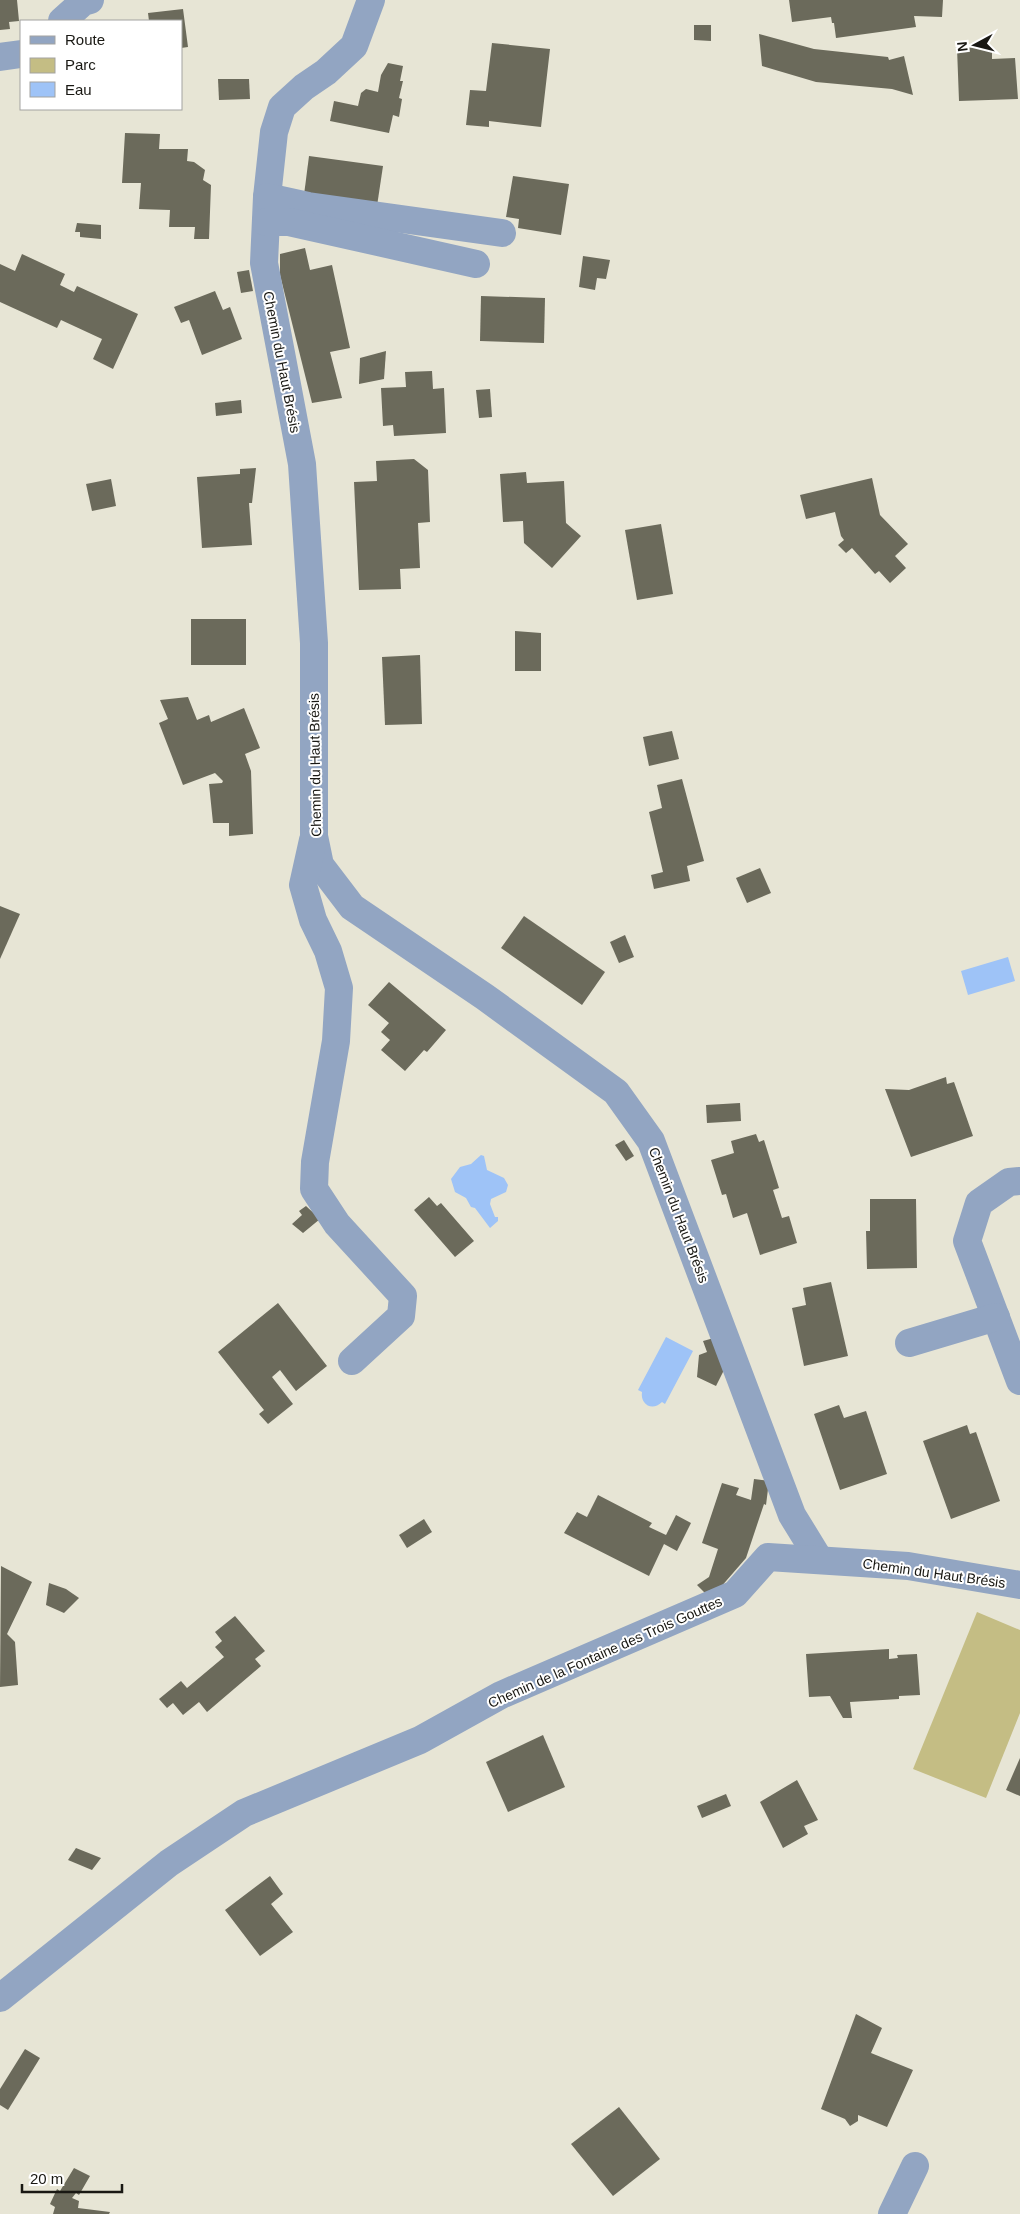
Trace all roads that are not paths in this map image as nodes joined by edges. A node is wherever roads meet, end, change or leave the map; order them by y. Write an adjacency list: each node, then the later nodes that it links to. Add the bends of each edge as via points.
1 (90, 0): 3 (street, via 83,2)
2 (371, 0): 6 (street, Chemin du Haut Brésis, via 354,46 282,107 274,132)
3 (63, 20)
4 (20, 54): 5 (street)
5 (0, 57)
6 (266, 210): 7 (street, via 308,206); 8 (street, via 289,222); 9 (street, Chemin du Haut Brésis, via 264,263 302,464 314,642)
7 (502, 234)
8 (476, 264)
9 (314, 836): 13 (street, via 303,885 312,920 328,950 339,988 336,1042 314,1189 337,1224 403,1296 401,1316); 16 (street, Chemin du Haut Brésis, via 320,865 352,907 485,997 616,1092 651,1141 792,1515)
10 (1020, 1181): 11 (street, via 1009,1182 979,1203 967,1241)
11 (996, 1317): 12 (street); 14 (street)
12 (909, 1343)
13 (352, 1361)
14 (1020, 1381)
15 (768, 1557): 16 (street, Chemin du Haut Brésis); 18 (street, Chemin de la Fontaine des Trois Gouttes, via 735,1594 501,1695 420,1740 244,1813 169,1864)
16 (819, 1559): 17 (street, Chemin du Haut Brésis, via 908,1566)
17 (1020, 1585)
18 (0, 1998)
19 (916, 2166): 20 (street)
20 (892, 2214)

